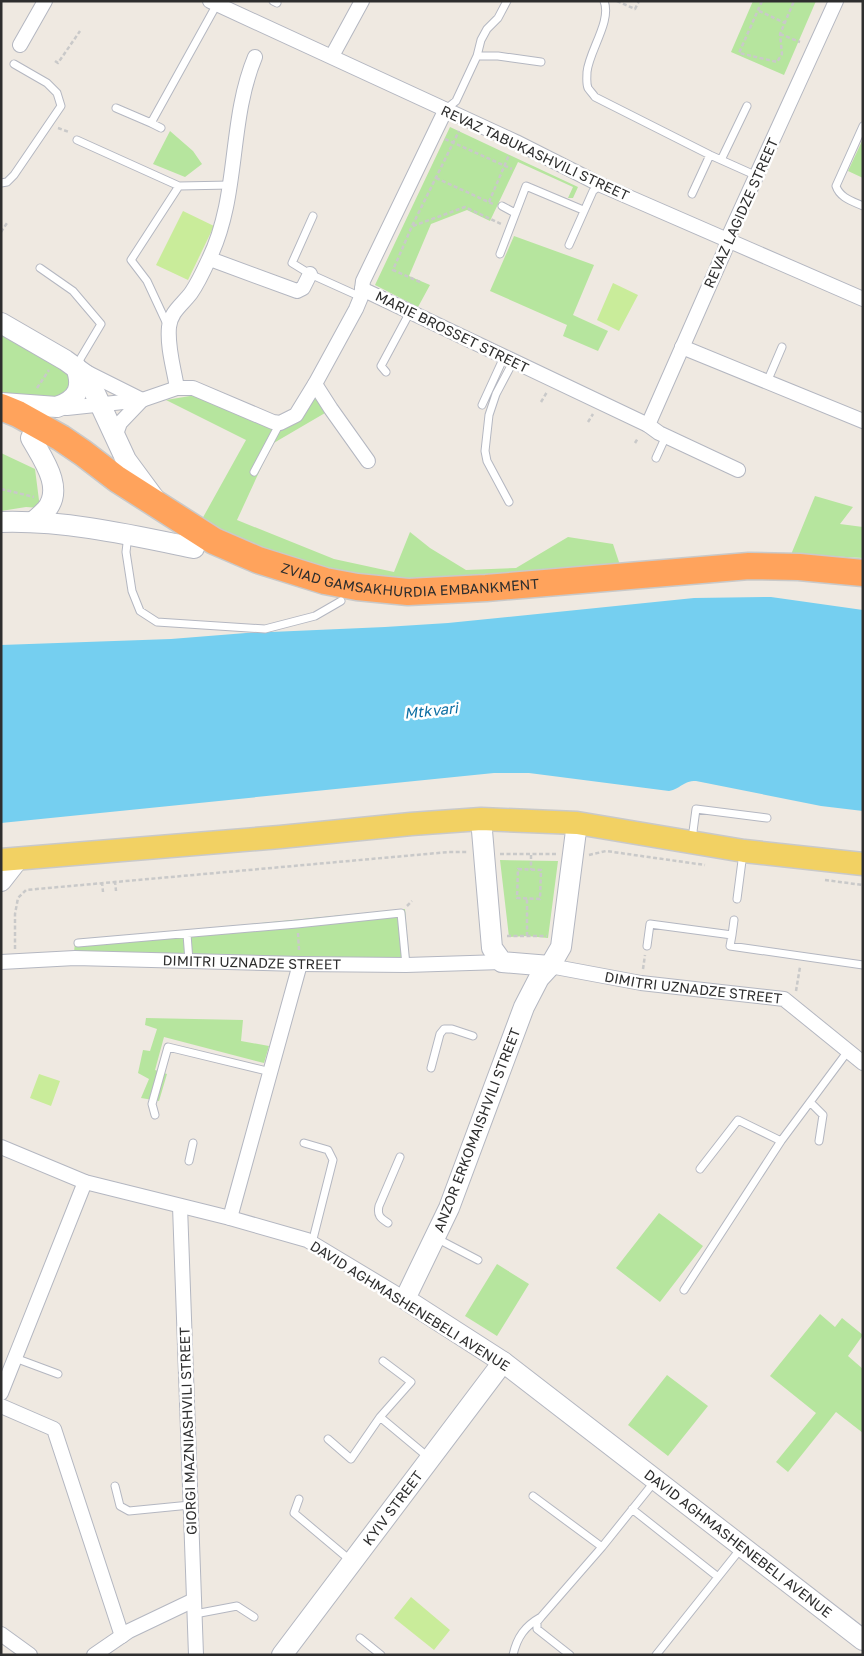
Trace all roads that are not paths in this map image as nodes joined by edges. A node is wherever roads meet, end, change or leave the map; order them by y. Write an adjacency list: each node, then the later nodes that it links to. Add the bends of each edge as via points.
1 (45, 1): 7 (street)
2 (362, 1): 8 (street)
3 (507, 1): 9 (lane, via 481,40)
4 (604, 1): 20 (lane, via 604,21 588,63 587,87 595,97)
5 (836, 1): 22 (street, REVAZ LAGIDZE STREET)
6 (213, 3): 8 (street, REVAZ TABUKASHVILI STREET); 16 (lane)
7 (22, 43)
8 (332, 56): 15 (street, REVAZ TABUKASHVILI STREET)
9 (477, 56): 11 (lane); 15 (lane, via 456,101)
10 (255, 57): 24 (street, via 246,77)
11 (541, 62)
12 (14, 64): 23 (lane, via 47,83 57,93 61,106 14,175)
13 (747, 106): 21 (lane)
14 (116, 108): 16 (lane)
15 (445, 110): 25 (street, REVAZ TABUKASHVILI STREET); 39 (street, via 364,281)
16 (151, 123): 18 (lane)
17 (863, 126): 29 (lane, via 836,186 843,197)
18 (161, 128)
19 (77, 140): 26 (lane)
20 (710, 155): 21 (lane); 27 (lane)
21 (721, 160): 22 (lane)
22 (757, 176): 33 (street, REVAZ LAGIDZE STREET)
23 (1, 183)
24 (230, 185): 26 (lane); 36 (street, via 224,221)
25 (600, 185): 30 (lane); 33 (street, REVAZ TABUKASHVILI STREET)
26 (179, 186): 43 (lane, via 131,260 147,281)
27 (692, 194)
28 (502, 206): 31 (lane)
29 (863, 206)
30 (583, 210): 31 (lane, via 526,186); 34 (lane)
31 (515, 213): 35 (lane)
32 (312, 216): 38 (lane, via 292,263)
33 (728, 240): 40 (street, REVAZ TABUKASHVILI STREET); 44 (street, REVAZ LAGIDZE STREET)
34 (568, 245)
35 (500, 254)
36 (210, 258): 38 (street, via 297,292 303,288); 43 (street, via 191,293 174,312)
37 (40, 268): 47 (lane, via 73,291 101,324)
38 (310, 274): 39 (lane)
39 (362, 293): 41 (street, MARIE BROSSET STREET, via 392,299); 50 (street, MARIE BROSSET STREET)
40 (863, 300)
41 (410, 312): 46 (street, MARIE BROSSET STREET); 48 (lane, via 381,366)
42 (1, 323): 47 (main road)
43 (169, 328): 51 (street)
44 (682, 347): 49 (street); 60 (street, REVAZ LAGIDZE STREET)
45 (782, 347): 49 (lane)
46 (509, 360): 55 (lane); 60 (street, MARIE BROSSET STREET); 69 (lane, via 488,423 484,451)
47 (76, 367): 52 (street); 54 (main road, via 87,376); 57 (main road, via 80,378 78,390 71,400)
48 (386, 372)
49 (760, 377): 58 (street)
50 (315, 384): 59 (street, MARIE BROSSET STREET, via 296,415); 66 (street)
51 (177, 388): 52 (street); 59 (street, via 193,388)
52 (142, 400): 54 (street); 63 (street, via 120,422)
53 (1, 403): 57 (main road)
54 (101, 405): 57 (street); 63 (main road)
55 (482, 405)
56 (1, 407): 70 (highway, ZVIAD GAMSAKHURDIA EMBANKMENT, via 61,438)
57 (57, 407)
58 (863, 421)
59 (280, 423): 68 (lane)
60 (648, 425): 62 (street, MARIE BROSSET STREET)
61 (1, 426): 64 (highway, ZVIAD GAMSAKHURDIA EMBANKMENT)
62 (666, 436): 65 (lane); 67 (street, MARIE BROSSET STREET)
63 (115, 437): 70 (main road, via 126,460)
64 (30, 438): 71 (main road, via 53,486 51,502); 74 (highway, ZVIAD GAMSAKHURDIA EMBANKMENT)
65 (656, 458)
66 (368, 461)
67 (738, 470)
68 (254, 472)
69 (508, 502)
70 (162, 508): 75 (highway, ZVIAD GAMSAKHURDIA EMBANKMENT, via 214,541 258,560 325,581 379,590 408,592 486,588 749,566)
71 (34, 521): 72 (main road); 73 (main road)
72 (1, 522)
73 (128, 535): 74 (main road); 77 (lane, via 126,552 132,592 140,611 157,622 265,628 315,616)
74 (194, 548): 77 (highway, ZVIAD GAMSAKHURDIA EMBANKMENT, via 251,574)
75 (863, 573)
76 (863, 588): 77 (highway, ZVIAD GAMSAKHURDIA EMBANKMENT, via 778,581 475,604 402,606)
77 (342, 601)
78 (767, 818): 81 (lane, via 696,809)
79 (481, 819): 80 (main road); 83 (main road); 94 (main road, via 492,948)
80 (577, 823): 81 (main road); 98 (main road, ANZOR ERKOMAISHVILI STREET, via 563,937)
81 (691, 842): 82 (main road)
82 (744, 851): 84 (main road); 86 (lane)
83 (10, 859): 85 (main road)
84 (863, 864)
85 (1, 881)
86 (737, 900)
87 (734, 920): 89 (lane)
88 (187, 934): 90 (lane); 92 (lane); 96 (lane, via 401,913)
89 (732, 935): 91 (lane, via 650,924); 97 (lane, via 730,946)
90 (78, 943)
91 (647, 946)
92 (188, 960): 93 (street, DIMITRI UZNADZE STREET, via 76,958); 95 (street, DIMITRI UZNADZE STREET)
93 (8, 962)
94 (508, 962): 96 (street, DIMITRI UZNADZE STREET); 98 (main road, DIMITRI UZNADZE STREET); 99 (main road)
95 (300, 964): 96 (street, DIMITRI UZNADZE STREET); 104 (street)
96 (406, 964)
97 (863, 965)
98 (550, 966): 99 (main road, ANZOR ERKOMAISHVILI STREET); 101 (street, DIMITRI UZNADZE STREET, via 641,983 784,999)
99 (534, 986): 120 (main road, ANZOR ERKOMAISHVILI STREET, via 505,1049 449,1208)
100 (473, 1036): 103 (lane, via 452,1028 444,1029)
101 (848, 1051): 102 (street, DIMITRI UZNADZE STREET); 105 (lane)
102 (863, 1063)
103 (430, 1068)
104 (271, 1072): 106 (lane, via 168,1047 152,1104); 117 (street)
105 (810, 1102): 107 (lane); 108 (lane, via 823,1114)
106 (156, 1115)
107 (781, 1141): 114 (lane, via 738,1120); 122 (lane)
108 (819, 1141)
109 (193, 1143): 113 (lane)
110 (304, 1143): 119 (lane, via 328,1150 333,1160)
111 (1, 1147): 115 (street, DAVID AGHMASHENEBELI AVENUE)
112 (400, 1157): 118 (lane, via 379,1206 381,1218)
113 (189, 1162)
114 (700, 1169)
115 (85, 1182): 116 (street, DAVID AGHMASHENEBELI AVENUE); 124 (street)
116 (181, 1203): 117 (street, DAVID AGHMASHENEBELI AVENUE); 137 (street, GIORGI MAZNIASHVILI STREET)
117 (230, 1218): 119 (street, DAVID AGHMASHENEBELI AVENUE)
118 (388, 1223)
119 (312, 1244): 123 (street, DAVID AGHMASHENEBELI AVENUE)
120 (430, 1244): 121 (lane); 123 (main road, ANZOR ERKOMAISHVILI STREET)
121 (478, 1260)
122 (684, 1290)
123 (404, 1299): 126 (main road, DAVID AGHMASHENEBELI AVENUE)
124 (15, 1358): 127 (lane); 128 (street)
125 (382, 1361): 130 (lane, via 411,1382)
126 (503, 1362): 132 (main road, KYIV STREET); 133 (main road, DAVID AGHMASHENEBELI AVENUE)
127 (58, 1374)
128 (1, 1393)
129 (1, 1406): 147 (street, via 54,1429)
130 (380, 1417): 131 (lane, via 351,1459); 132 (lane)
131 (328, 1439)
132 (430, 1459): 141 (main road, KYIV STREET)
133 (655, 1480): 138 (lane); 140 (main road, DAVID AGHMASHENEBELI AVENUE)
134 (114, 1486): 137 (lane, via 120,1506 129,1511)
135 (533, 1496): 139 (lane)
136 (299, 1499): 141 (lane, via 294,1513)
137 (190, 1505): 143 (street, GIORGI MAZNIASHVILI STREET)
138 (632, 1509): 139 (lane); 142 (lane)
139 (602, 1547): 145 (lane)
140 (742, 1547): 142 (lane); 149 (main road, DAVID AGHMASHENEBELI AVENUE)
141 (353, 1562): 153 (main road, KYIV STREET)
142 (718, 1577): 157 (lane)
143 (194, 1607): 144 (lane, via 237,1606); 147 (street); 152 (street, GIORGI MAZNIASHVILI STREET)
144 (254, 1617)
145 (541, 1617): 155 (lane, via 516,1640); 156 (lane, via 537,1629)
146 (1, 1634): 150 (street)
147 (122, 1636): 151 (street)
148 (360, 1638): 154 (lane)
149 (863, 1640)
150 (30, 1655)
151 (94, 1655)
152 (196, 1655)
153 (282, 1655)
154 (381, 1655)
155 (513, 1655)
156 (570, 1655)
157 (656, 1655)

